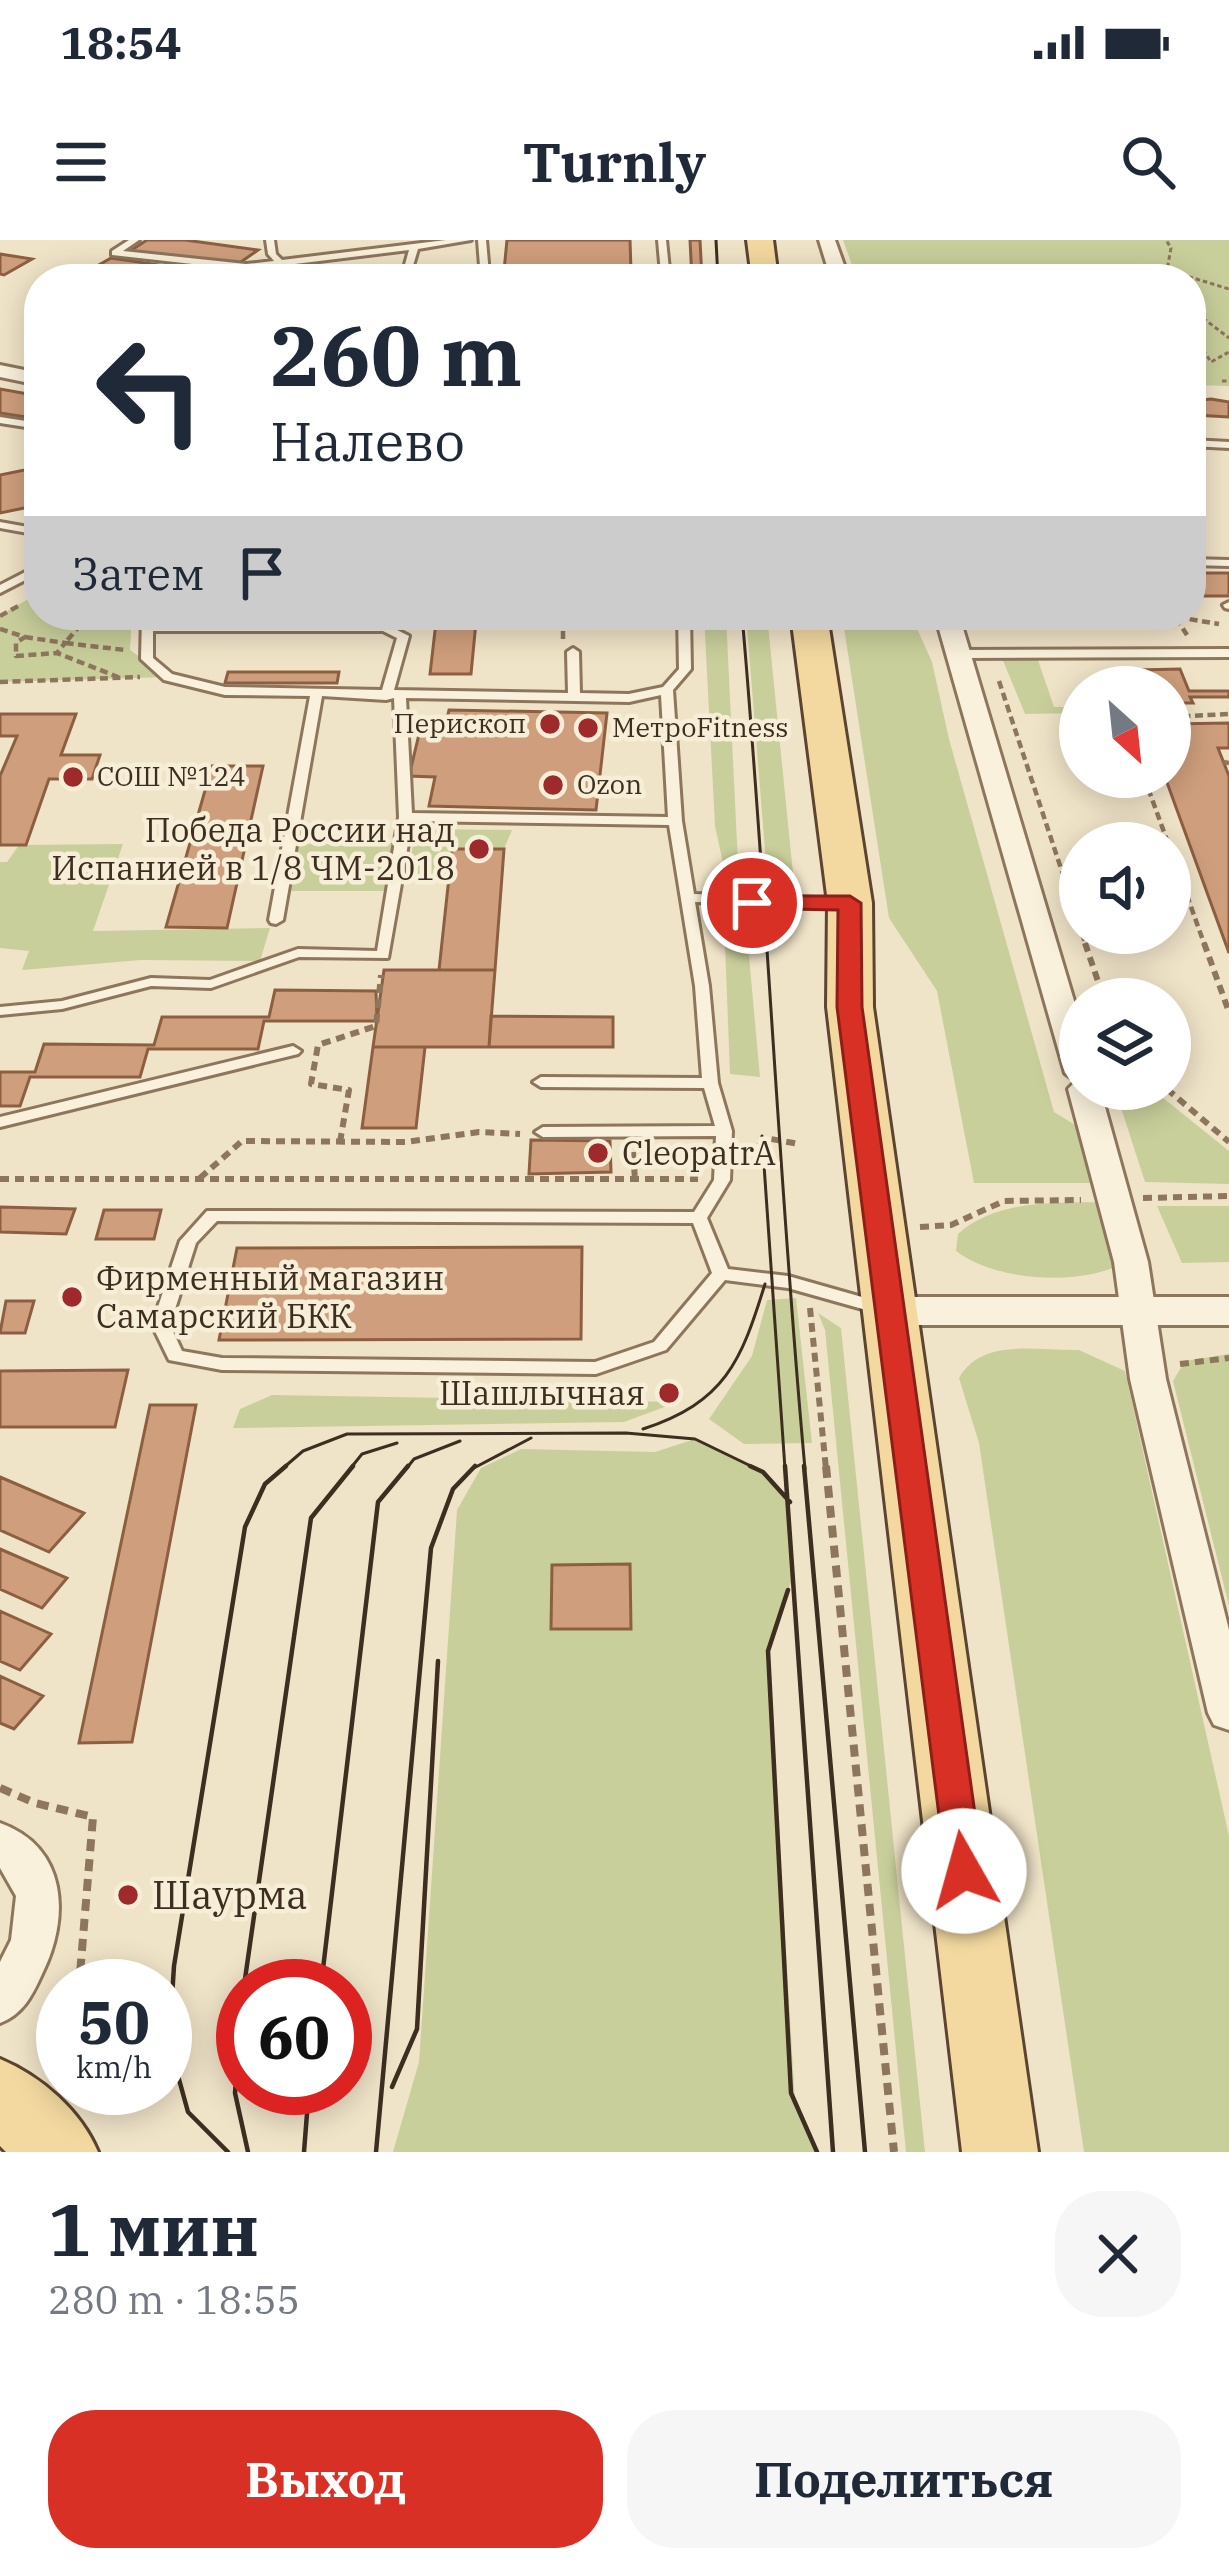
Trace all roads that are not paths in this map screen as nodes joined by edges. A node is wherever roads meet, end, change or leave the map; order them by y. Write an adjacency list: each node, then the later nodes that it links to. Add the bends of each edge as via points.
1 (135, 240): 6 (lane, via 116,253)
2 (270, 240): 5 (lane)
3 (467, 240): 4 (lane)
4 (414, 248): 5 (lane); 8 (lane)
5 (280, 263): 7 (lane)
6 (218, 264)
7 (272, 264)
8 (409, 264)
9 (148, 630): 18 (lane, via 145,652 168,677 225,691)
10 (390, 630): 19 (lane, via 403,636)
11 (685, 630): 17 (lane, via 686,669)
12 (811, 630): 24 (main road)
13 (958, 630): 15 (street)
14 (568, 648): 20 (lane)
15 (974, 653): 16 (lane); 26 (street)
16 (1229, 653)
17 (668, 690): 20 (lane); 22 (lane)
18 (316, 696): 19 (lane); 25 (lane)
19 (393, 696): 20 (lane); 21 (lane)
20 (574, 696)
21 (406, 817): 22 (lane); 27 (lane, via 383,955 298,953 211,984 151,982)
22 (675, 821): 23 (lane)
23 (686, 898): 24 (lane); 30 (lane)
24 (850, 903): 37 (main road, via 850,1007)
25 (276, 920)
26 (1059, 990)
27 (0, 1011)
28 (293, 1052): 32 (lane)
29 (541, 1082): 30 (lane)
30 (710, 1083): 33 (lane)
31 (1090, 1110): 38 (street, via 1132,1262)
32 (0, 1122)
33 (724, 1131): 34 (lane); 35 (lane, via 722,1180)
34 (541, 1133)
35 (699, 1218): 36 (lane); 36 (lane, via 213,1215 188,1241 161,1325 175,1356 222,1364 596,1368 660,1346)
36 (721, 1274): 37 (lane, via 788,1282)
37 (892, 1311): 38 (street); 45 (main road)
38 (1135, 1311): 39 (street); 40 (street)
39 (1229, 1311)
40 (1229, 1713)
41 (0, 1842): 42 (street, via 35,1880 42,1915 31,1952)
42 (0, 2001)
43 (0, 2095): 44 (main road)
44 (60, 2152)
45 (1000, 2152)

